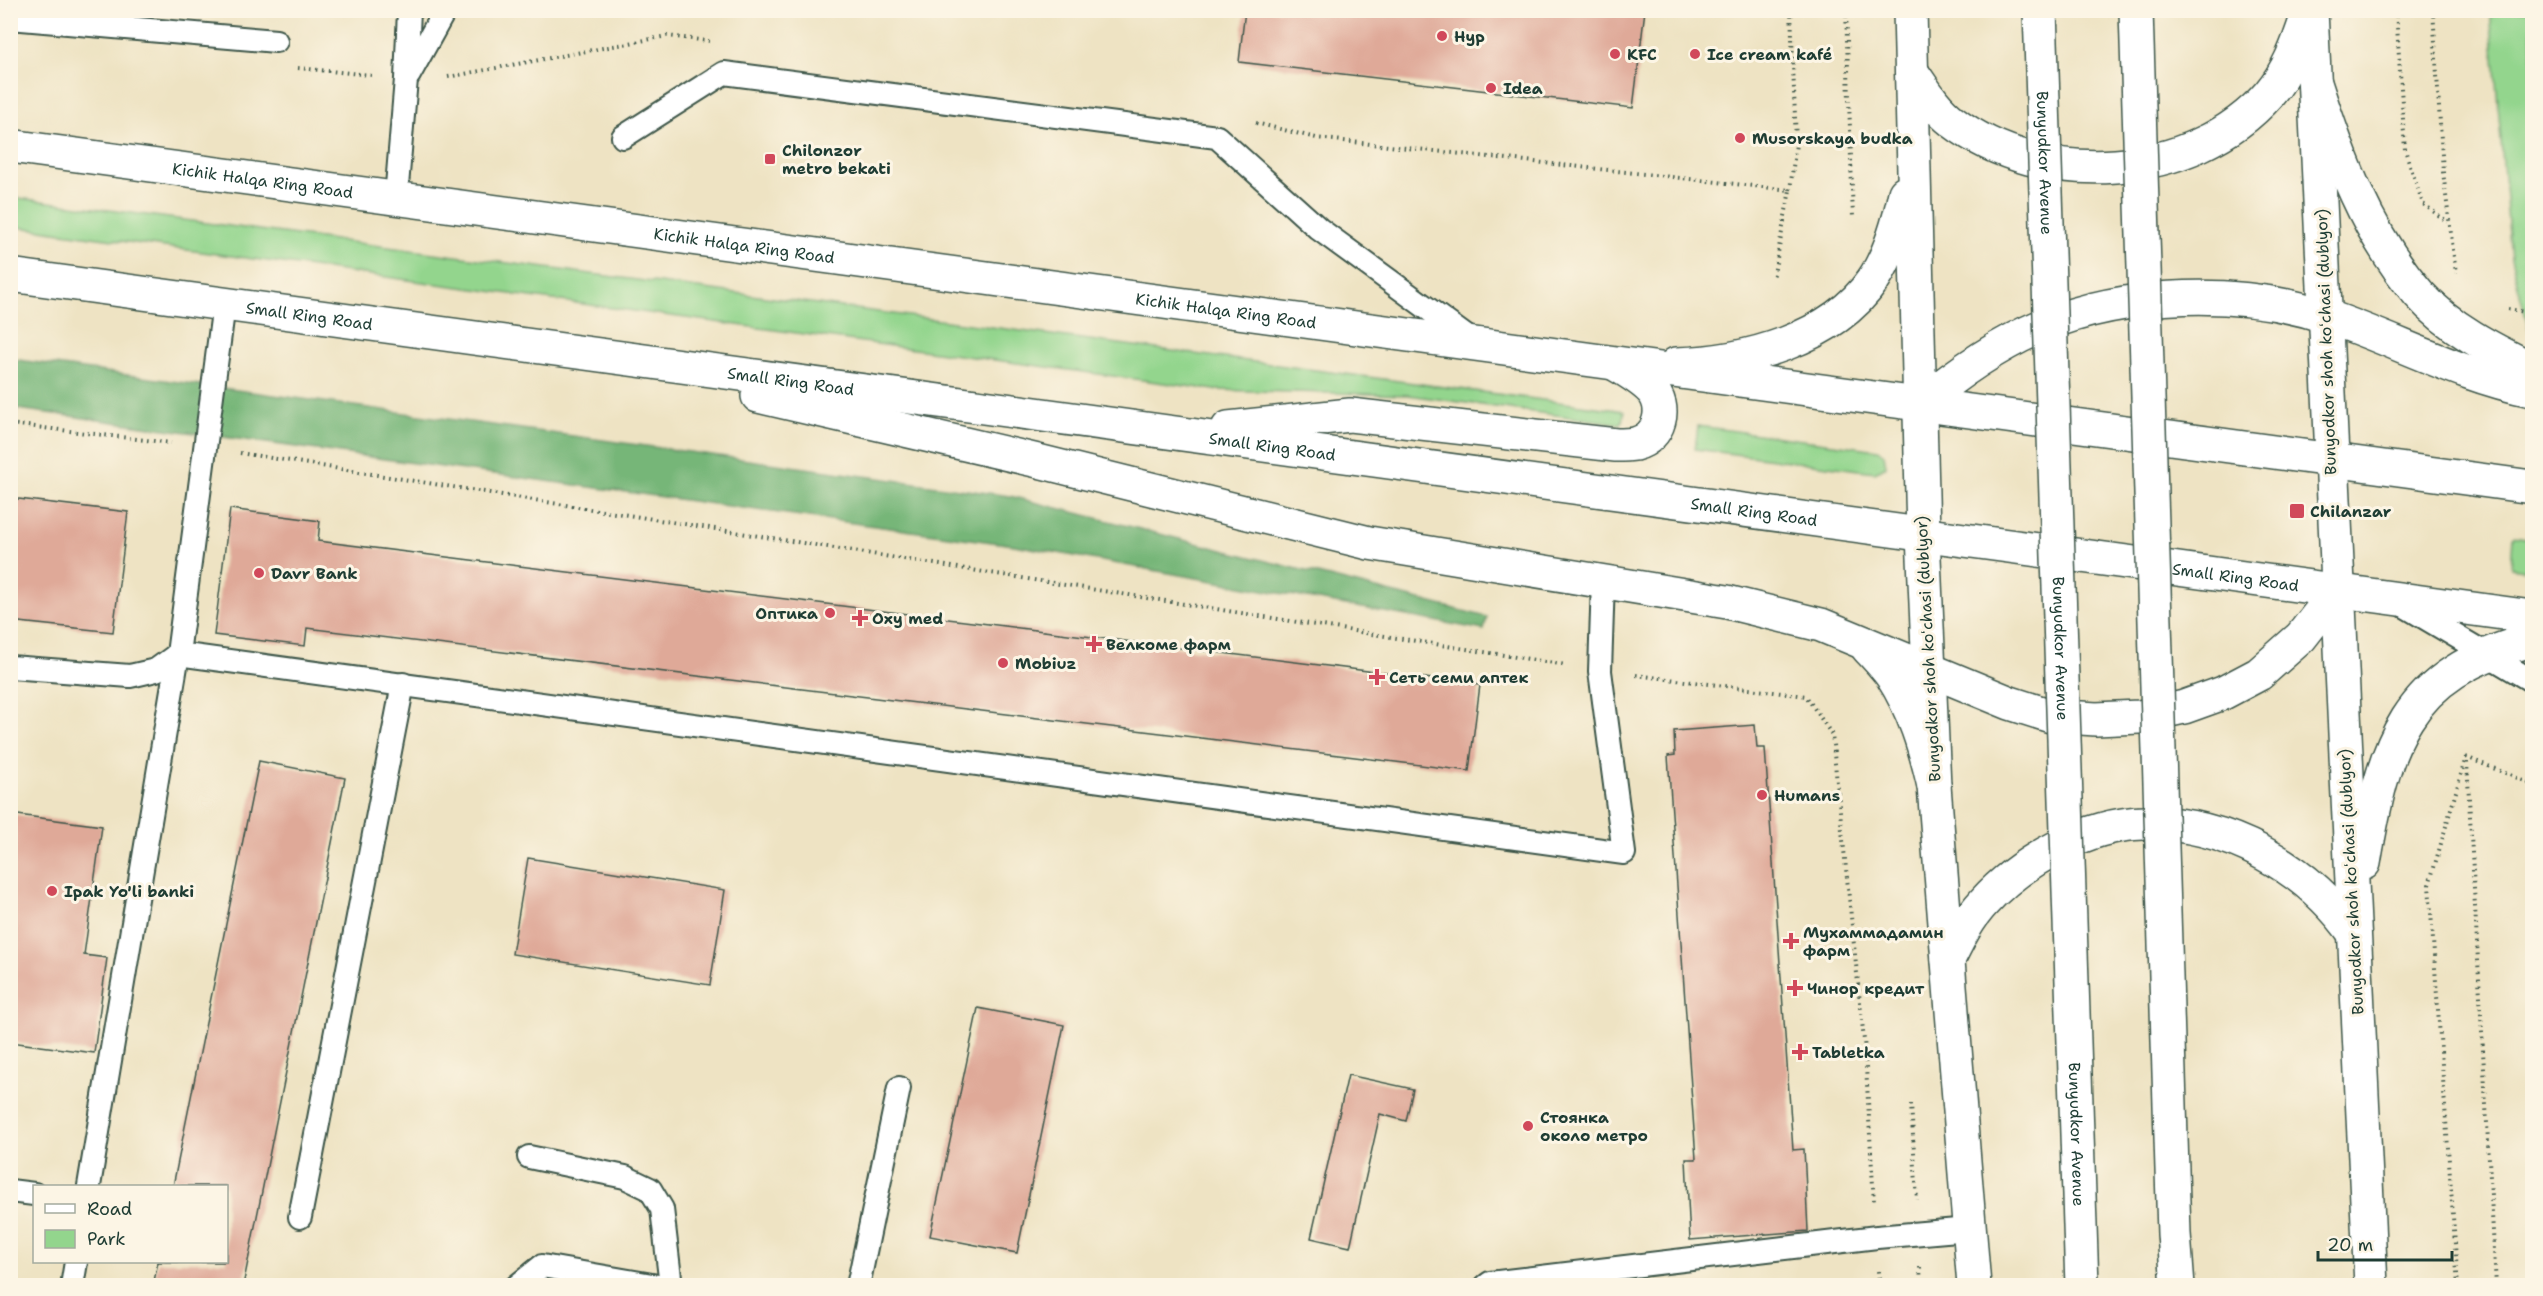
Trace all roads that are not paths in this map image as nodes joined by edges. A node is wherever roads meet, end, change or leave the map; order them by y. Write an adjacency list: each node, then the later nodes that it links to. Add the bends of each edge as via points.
1 (409, 10): 10 (lane)
2 (445, 10): 10 (lane)
3 (1910, 10): 9 (main road, Bunyodkor shoh koʻchasi (dublyor))
4 (2040, 10): 60 (main road, Bunyudkor Avenue, bridge)
5 (2136, 10): 61 (main road, bridge)
6 (2310, 10): 9 (main road, via 2288,67 2246,115 2193,147 2136,164 2070,164 2005,150 1951,120 1930,99); 11 (main road, Bunyodkor shoh koʻchasi (dublyor))
7 (10, 18): 8 (lane)
8 (276, 42)
9 (1912, 72): 12 (main road, Bunyodkor shoh koʻchasi (dublyor))
10 (406, 79): 15 (lane)
11 (2315, 82): 18 (main road, Bunyodkor shoh koʻchasi (dublyor)); 22 (main road, via 2335,146 2359,201 2387,251 2420,295 2459,329)
12 (1914, 117): 21 (main road, via 1908,178 1894,237 1874,278 1845,309 1799,337 1749,355 1713,362); 24 (main road, Bunyodkor shoh koʻchasi (dublyor))
13 (623, 137): 19 (lane, via 724,73 1218,137 1319,229)
14 (10, 146): 15 (main road, Kichik Halqa Ring Road)
15 (396, 198): 19 (main road, Kichik Halqa Ring Road)
16 (10, 275): 17 (main road, Small Ring Road)
17 (224, 304): 20 (main road, Small Ring Road); 35 (lane)
18 (2325, 316): 23 (main road, via 2460,368); 24 (main road, via 2260,301 2206,298 2100,309 2053,322 2016,338 1966,368); 26 (main road, Bunyodkor shoh koʻchasi (dublyor))
19 (1477, 345): 21 (main road)
20 (558, 350): 25 (main road, Small Ring Road); 29 (main road, via 1034,460 1369,543)
21 (1611, 361): 24 (main road); 25 (main road, via 1636,376 1659,401 1661,416 1654,432 1636,444 1616,445 1350,415)
22 (2532, 369)
23 (2532, 390)
24 (1920, 404): 26 (main road); 28 (main road, Bunyodkor shoh koʻchasi (dublyor))
25 (1178, 434): 28 (main road, Small Ring Road)
26 (2331, 460): 27 (main road); 30 (main road, Bunyodkor shoh koʻchasi (dublyor))
27 (2532, 488)
28 (1923, 535): 30 (main road, Small Ring Road); 38 (main road, Bunyodkor shoh koʻchasi (dublyor))
29 (1603, 581): 34 (main road, via 1727,602 1810,622); 40 (lane, via 1600,671 1624,853)
30 (2337, 591): 31 (main road, Small Ring Road); 38 (main road, via 2301,637 2259,674 2184,707 2139,717 2051,716); 42 (main road, Bunyodkor shoh koʻchasi (dublyor))
31 (2392, 599): 32 (main road, Small Ring Road); 36 (lane)
32 (2532, 617)
33 (2532, 640): 36 (main road)
34 (1864, 644): 38 (main road); 41 (main road, via 1892,675 1910,708 1925,744)
35 (178, 654): 37 (lane, via 156,670 130,676); 40 (lane); 46 (lane)
36 (2489, 654): 39 (lane); 42 (main road, via 2443,678 2410,714 2395,740 2371,822)
37 (10, 667)
38 (1929, 671): 41 (main road, Bunyodkor shoh koʻchasi (dublyor))
39 (2532, 681)
40 (403, 684): 49 (lane)
41 (1934, 786): 43 (main road, Bunyodkor shoh koʻchasi (dublyor))
42 (2354, 933): 43 (main road, via 2316,888 2265,854 2206,831 2143,823 2080,838 2031,862 1983,903); 62 (main road, Bunyodkor shoh koʻchasi (dublyor))
43 (1948, 960): 50 (main road, Bunyodkor shoh koʻchasi (dublyor))
44 (899, 1089): 57 (lane)
45 (529, 1157): 56 (lane, via 625,1176 650,1189 662,1209)
46 (89, 1185)
47 (10, 1191): 48 (lane)
48 (33, 1194)
49 (300, 1217)
50 (1969, 1229): 52 (lane, via 1876,1237); 59 (main road, Bunyodkor shoh koʻchasi (dublyor))
51 (76, 1263): 53 (lane)
52 (1641, 1275): 58 (lane)
53 (72, 1286)
54 (517, 1286): 55 (lane, via 542,1266)
55 (658, 1286)
56 (671, 1286)
57 (858, 1286)
58 (1486, 1286)
59 (1974, 1286)
60 (2082, 1286)
61 (2178, 1286)
62 (2371, 1286)

